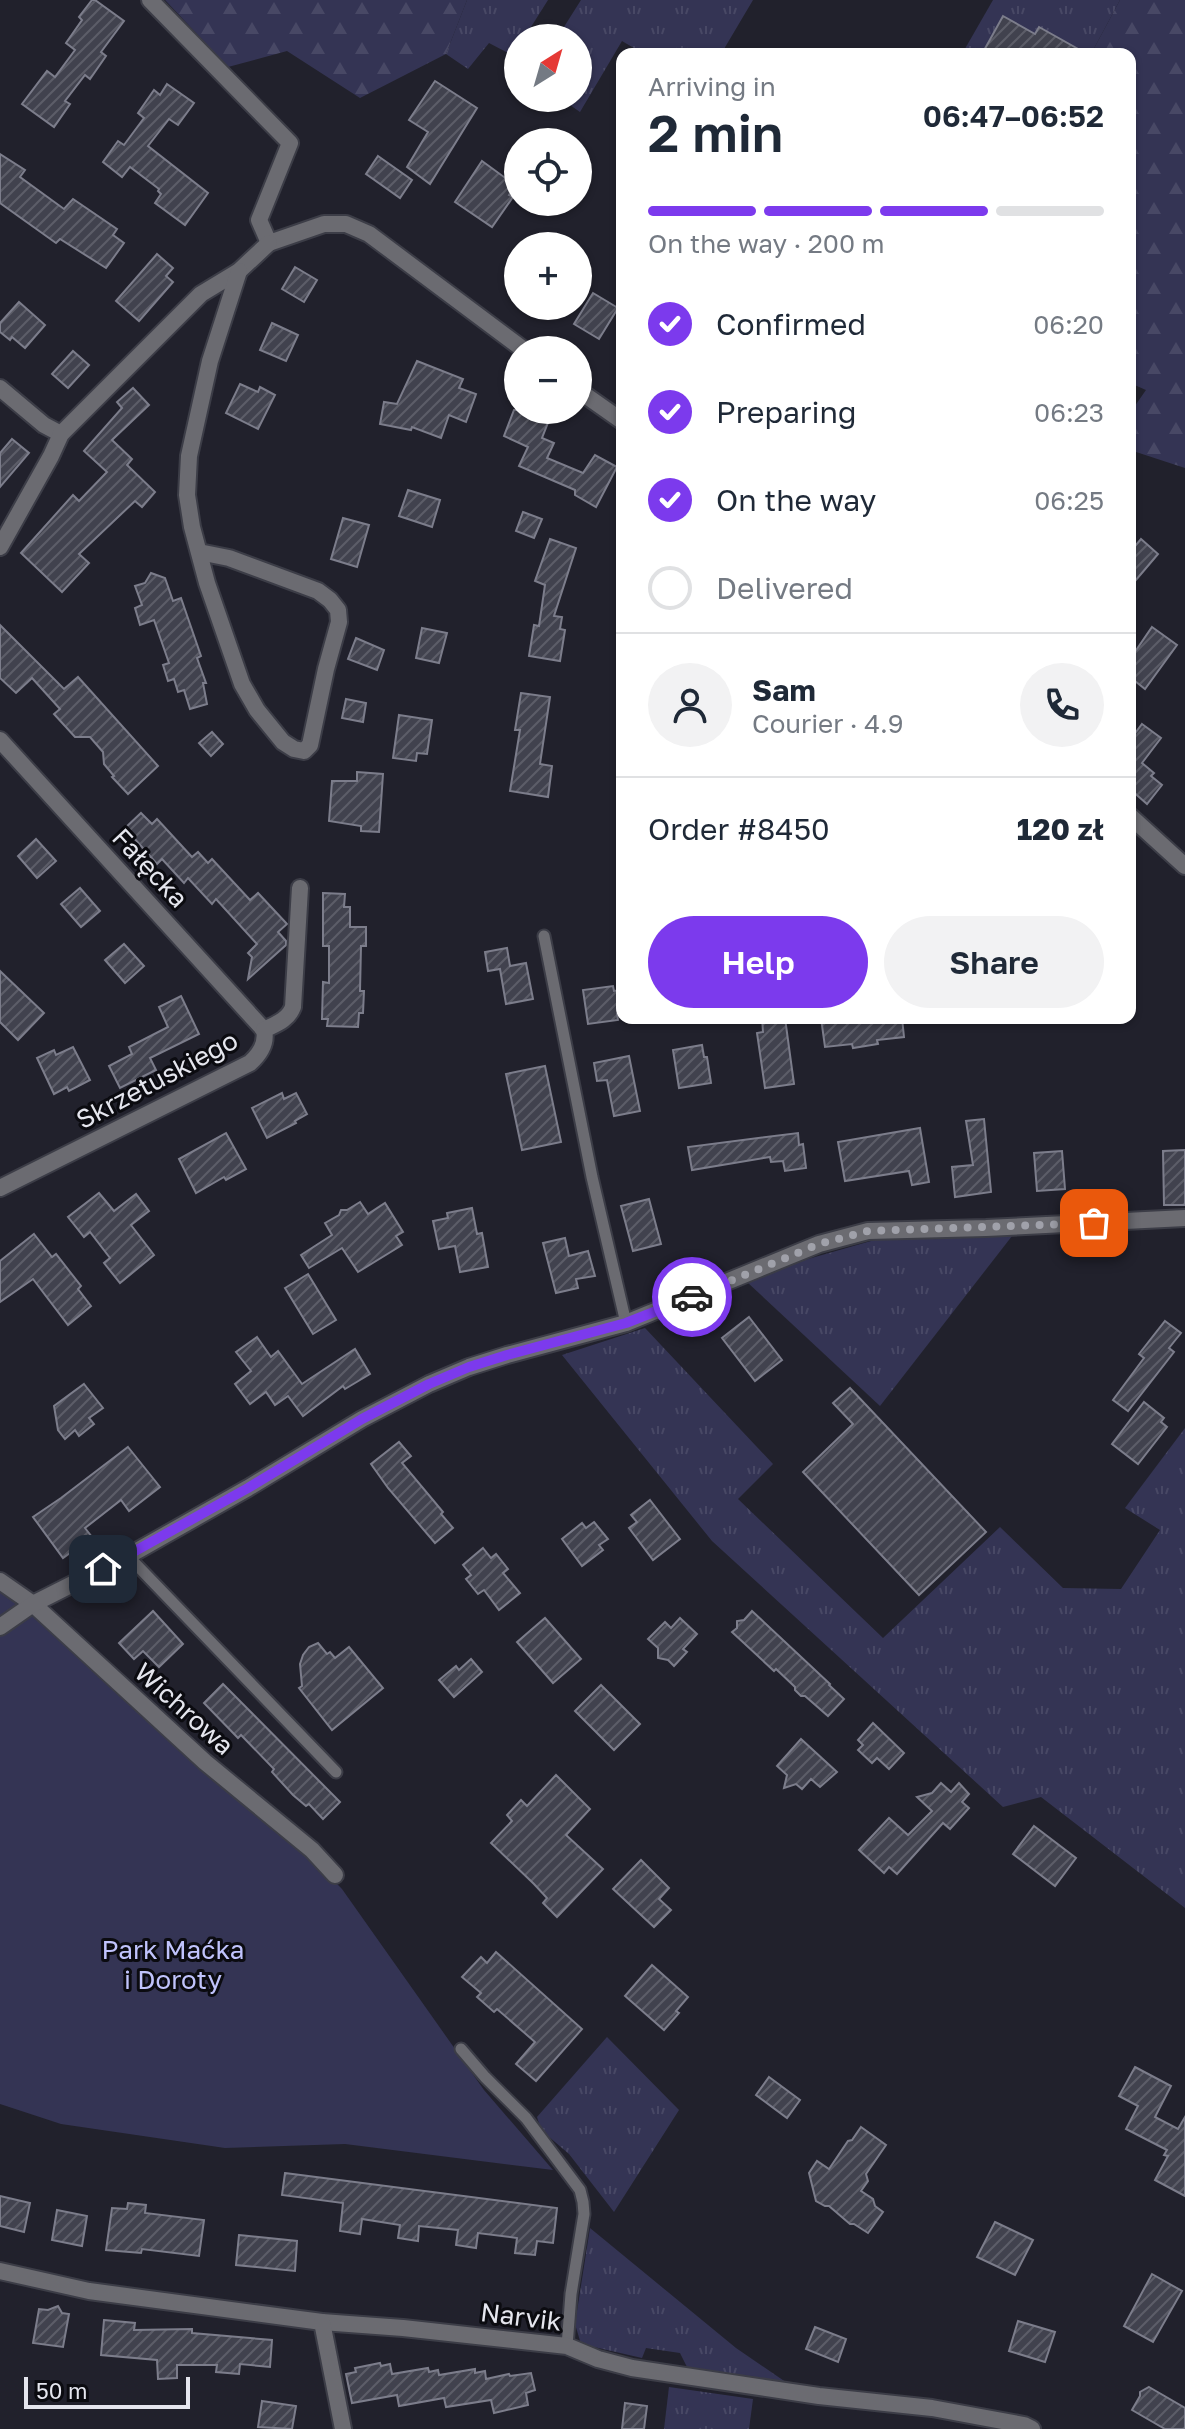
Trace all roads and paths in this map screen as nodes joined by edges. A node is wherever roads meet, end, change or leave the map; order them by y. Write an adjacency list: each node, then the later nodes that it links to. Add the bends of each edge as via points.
1 (150, 0): 2 (street, via 290,143 259,220)
2 (269, 243): 3 (street); 4 (street, via 324,224 346,224 369,234)
3 (239, 271): 8 (street, via 201,294); 10 (street, via 210,361 189,456 187,495)
4 (505, 336)
5 (0, 388): 8 (street)
6 (592, 400): 7 (street)
7 (616, 417)
8 (61, 434): 9 (street)
9 (0, 547)
10 (199, 552): 10 (street, via 318,591 338,610 310,745 304,751 283,742 242,684)
11 (0, 740): 16 (street, Fałęcka)
12 (1136, 821): 13 (street)
13 (1185, 866)
14 (300, 888): 16 (street, Skrzetuskiego, via 293,1007 284,1020)
15 (544, 936): 19 (lane)
16 (264, 1030): 17 (street, Skrzetuskiego, via 263,1046 250,1063)
17 (0, 1188)
18 (1185, 1218): 19 (street, via 868,1231 790,1255)
19 (626, 1323): 20 (street, via 507,1355 429,1384)
20 (128, 1556): 22 (street); 24 (lane)
21 (0, 1581): 22 (street, Wichrowa)
22 (33, 1604): 23 (street); 25 (street, Wichrowa)
23 (0, 1627)
24 (336, 1772)
25 (335, 1875)
26 (461, 2049): 29 (lane, via 526,2118 580,2190 584,2214)
27 (0, 2271): 28 (street, Narvik, via 89,2291)
28 (322, 2322): 29 (street, Narvik); 30 (street)
29 (567, 2346): 31 (street, Narvik, via 632,2368 932,2408)
30 (343, 2429)
31 (1032, 2429)

